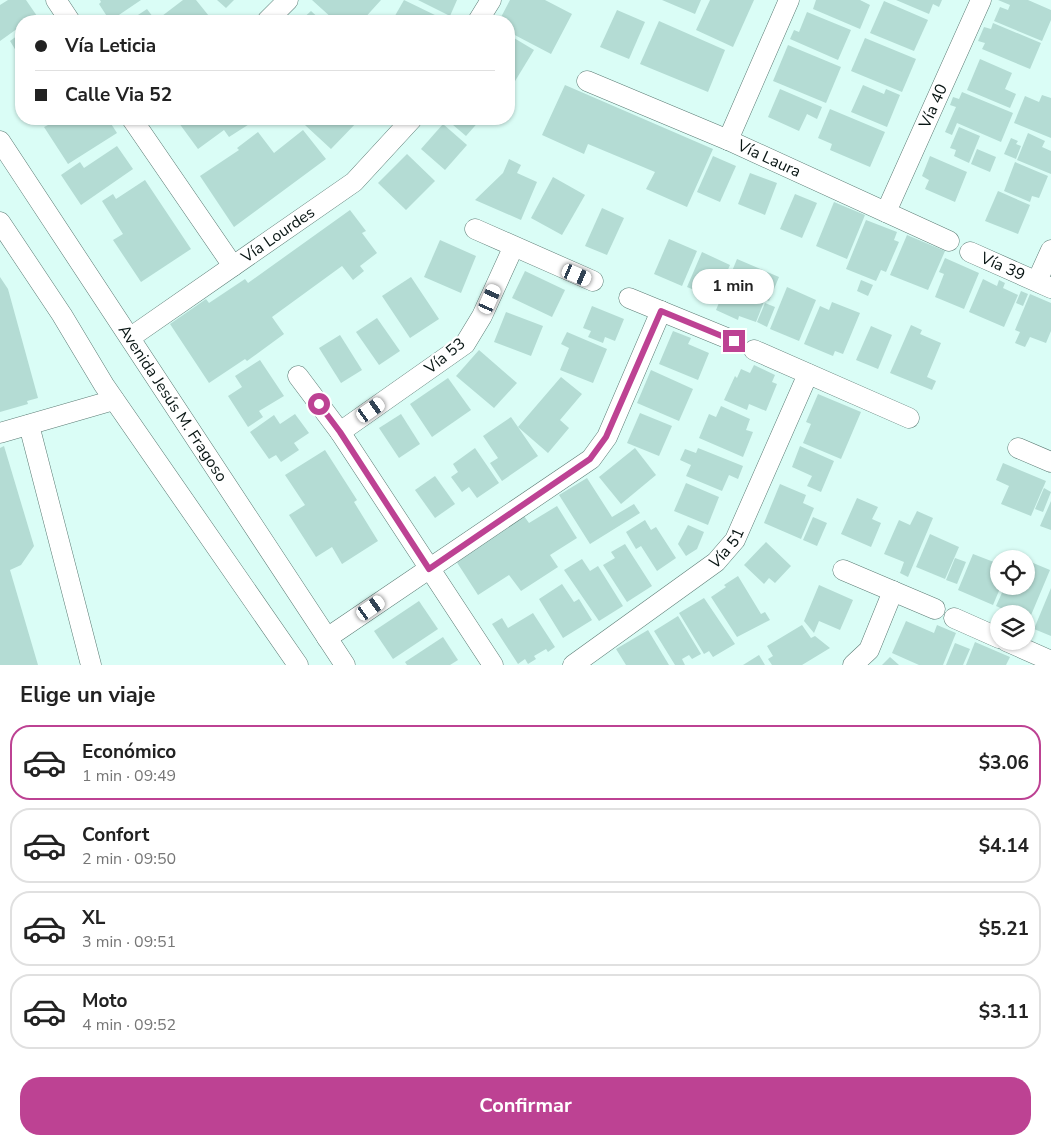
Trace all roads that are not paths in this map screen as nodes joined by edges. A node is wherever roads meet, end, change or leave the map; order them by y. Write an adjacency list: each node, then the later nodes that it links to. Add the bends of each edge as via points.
1 (56, 0): 6 (street)
2 (288, 0): 7 (street)
3 (491, 0): 8 (street)
4 (789, 0): 12 (street)
5 (981, 0): 14 (street, Vía 40)
6 (66, 15)
7 (273, 15)
8 (482, 15)
9 (587, 81): 12 (street, Vía Laura)
10 (142, 125): 21 (street)
11 (406, 125): 21 (street, Vía Lourdes, via 354,182)
12 (728, 140): 14 (street, Vía Laura)
13 (0, 141): 26 (street, Avenida Jesús M. Fragoso)
14 (886, 212): 17 (street, Vía Laura)
15 (0, 222): 31 (street, via 62,314)
16 (475, 229): 18 (street)
17 (949, 241)
18 (513, 248): 22 (street); 34 (street, Vía 53, via 482,316 465,344)
19 (1051, 250): 23 (street, Vía 39)
20 (970, 252): 23 (street, Vía 39)
21 (233, 266): 26 (street, Vía Lourdes)
22 (593, 281)
23 (1044, 285)
24 (629, 298): 25 (street)
25 (661, 311): 27 (street); 38 (street, via 606,437 590,459)
26 (131, 337): 44 (street, Avenida Jesús M. Fragoso)
27 (734, 341)
28 (754, 350): 29 (street)
29 (808, 374): 32 (street); 51 (street, Vía 51, via 735,540 716,562)
30 (298, 376): 34 (street)
31 (114, 400): 33 (street); 48 (street)
32 (910, 418)
33 (29, 425): 35 (street); 47 (street)
34 (340, 432): 38 (street)
35 (0, 433)
36 (1018, 448): 37 (street)
37 (1051, 462)
38 (429, 569): 44 (street); 50 (street)
39 (843, 570): 40 (street)
40 (894, 591): 41 (street); 52 (street, via 869,650)
41 (935, 610)
42 (954, 618): 43 (street)
43 (990, 634)
44 (327, 638): 49 (street, Avenida Jesús M. Fragoso)
45 (1023, 650): 46 (street)
46 (1046, 662)
47 (91, 665)
48 (298, 665)
49 (345, 665)
50 (493, 665)
51 (573, 665)
52 (853, 665)

